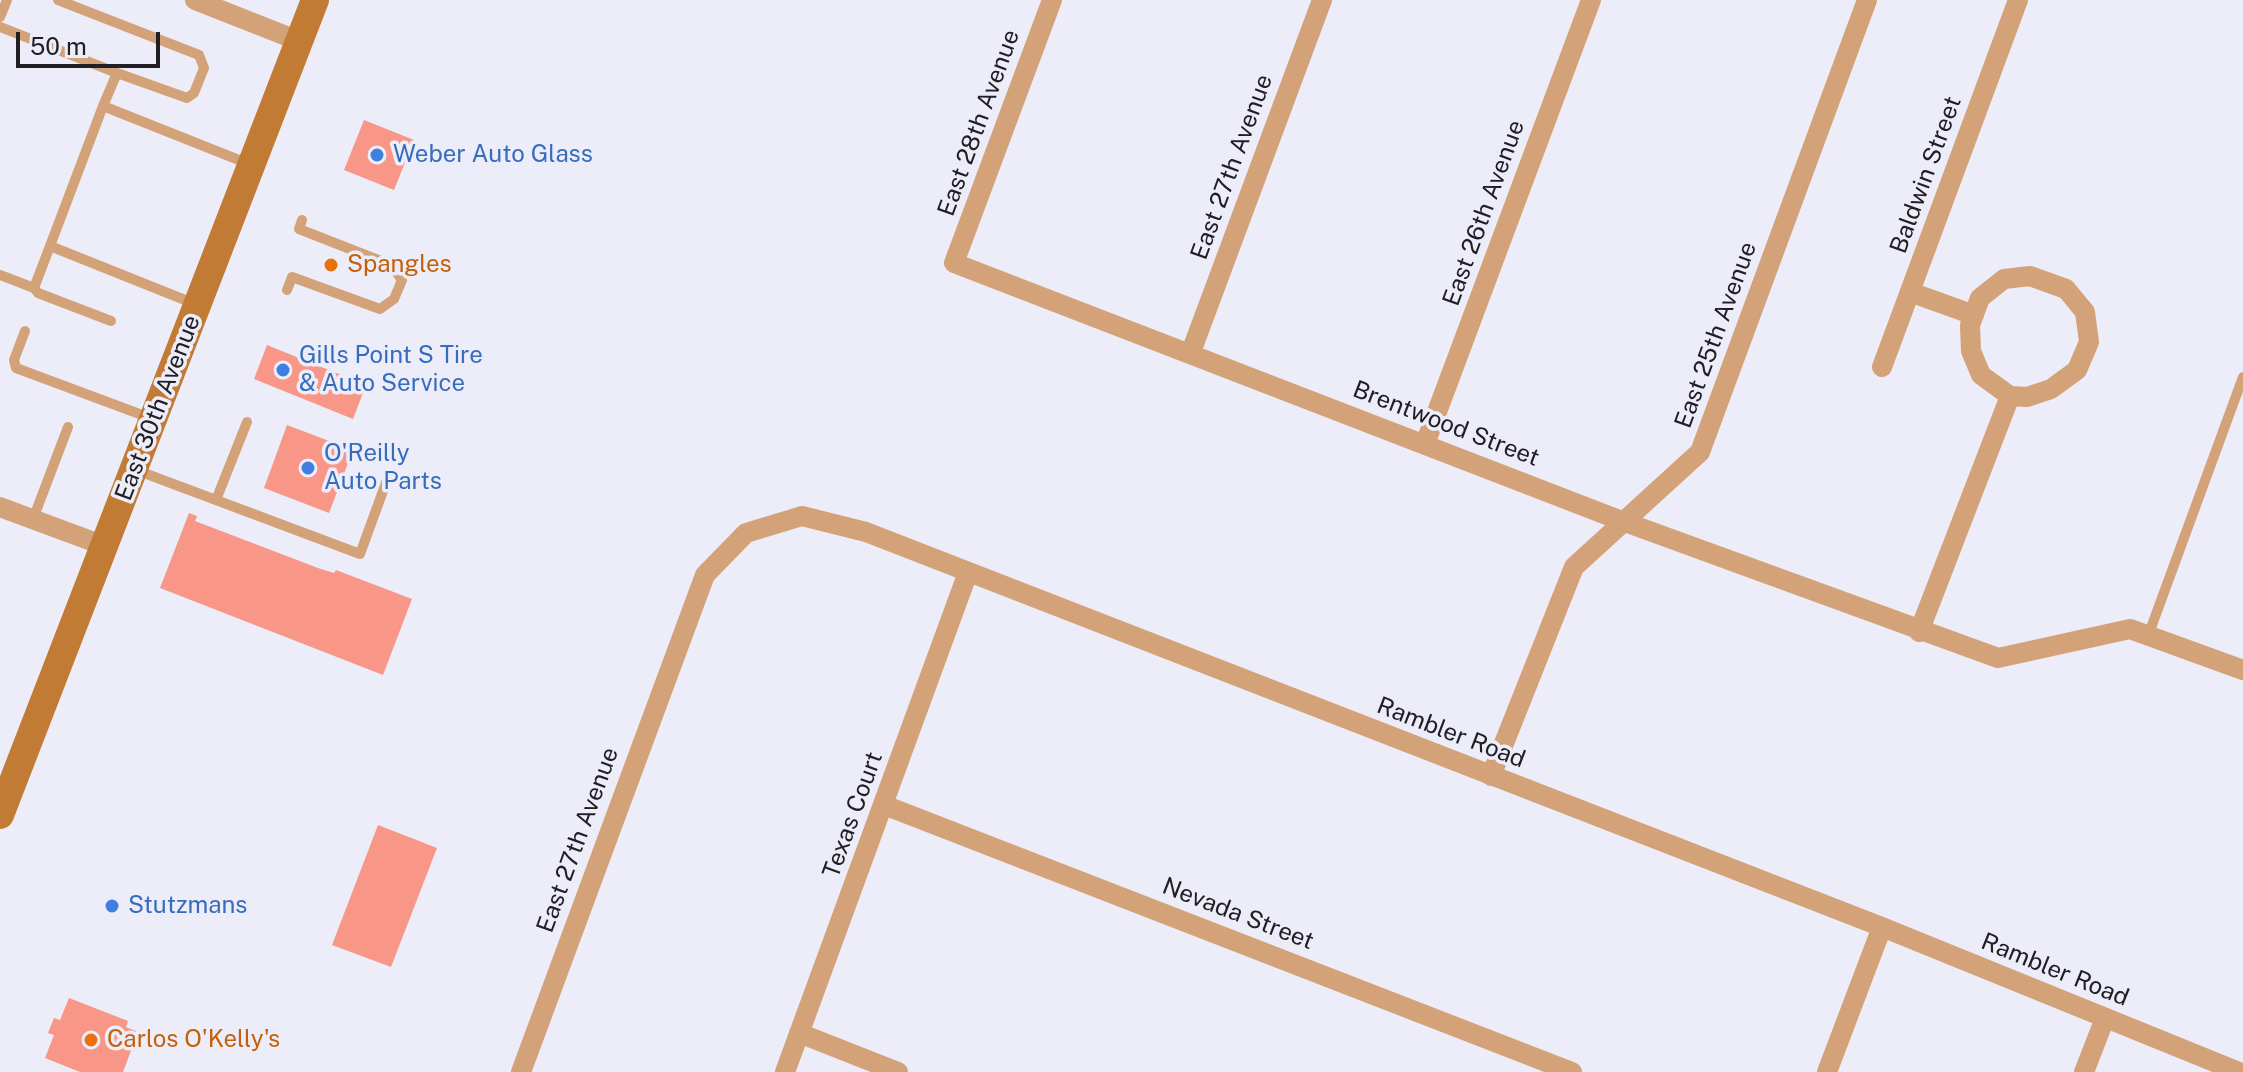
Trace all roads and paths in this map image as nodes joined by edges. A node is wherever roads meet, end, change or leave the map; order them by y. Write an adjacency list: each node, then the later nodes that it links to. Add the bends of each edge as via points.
1 (7, 0): 10 (lane)
2 (58, 0): 13 (lane, via 199,55 204,68 187,98)
3 (195, 0): 12 (street)
4 (315, 0): 12 (main road, East 30th Avenue)
5 (1052, 0): 18 (street, East 28th Avenue)
6 (1322, 0): 27 (street, East 27th Avenue)
7 (1591, 0): 34 (street, East 26th Avenue)
8 (1867, 0): 40 (street, East 25th Avenue, via 1700,452)
9 (2018, 0): 22 (street, Baldwin Street)
10 (0, 17)
11 (0, 27): 13 (lane)
12 (299, 41): 15 (main road, East 30th Avenue)
13 (117, 73): 14 (lane)
14 (103, 106): 15 (lane); 17 (lane)
15 (251, 165): 23 (main road, East 30th Avenue)
16 (302, 220): 21 (lane, via 299,229 391,265 402,280 394,299 380,309 292,277)
17 (50, 246): 20 (lane); 23 (lane)
18 (954, 263): 27 (street, Brentwood Street)
19 (0, 275): 20 (lane)
20 (34, 288): 25 (lane)
21 (287, 290)
22 (1910, 292): 24 (street); 28 (street, Baldwin Street)
23 (198, 305): 31 (main road, East 30th Avenue)
24 (1974, 315): 30 (street, via 1971,351 1981,375); 30 (street, via 1980,298 2004,279 2030,276 2066,289 2085,312 2089,342 2077,370 2051,389)
25 (111, 321)
26 (25, 331): 31 (lane, via 16,368)
27 (1191, 352): 34 (street, Brentwood Street)
28 (1882, 367)
29 (2243, 377): 45 (lane)
30 (2010, 396): 44 (street)
31 (154, 420): 35 (main road, East 30th Avenue)
32 (247, 422): 37 (lane)
33 (68, 427): 39 (lane)
34 (1425, 444): 40 (street, Brentwood Street)
35 (135, 469): 37 (lane); 41 (main road, East 30th Avenue)
36 (387, 480): 37 (lane, via 360,554)
37 (216, 500)
38 (0, 507): 39 (street)
39 (33, 519): 41 (street)
40 (1622, 521): 44 (street, Brentwood Street); 47 (street, East 25th Avenue, via 1574,567)
41 (105, 546): 49 (main road, East 30th Avenue)
42 (967, 575): 43 (street, Rambler Road, via 866,532 802,516 746,533 705,575); 47 (street, Rambler Road); 48 (street, Texas Court)
43 (684, 626): 53 (street, East 27th Avenue)
44 (1919, 632): 45 (street, Brentwood Street, via 1998,658 2130,629)
45 (2148, 636): 46 (street, Brentwood Street)
46 (2243, 670)
47 (1491, 776): 50 (street, Rambler Road)
48 (884, 805): 52 (street, Texas Court); 56 (street, Nevada Street)
49 (0, 815)
50 (1882, 927): 51 (street, Rambler Road); 57 (street)
51 (2105, 1018): 58 (street); 59 (street, Rambler Road)
52 (799, 1033): 54 (street, Texas Court); 55 (street)
53 (521, 1072)
54 (785, 1072)
55 (898, 1072)
56 (1572, 1072)
57 (1827, 1072)
58 (2084, 1072)
59 (2239, 1072)

